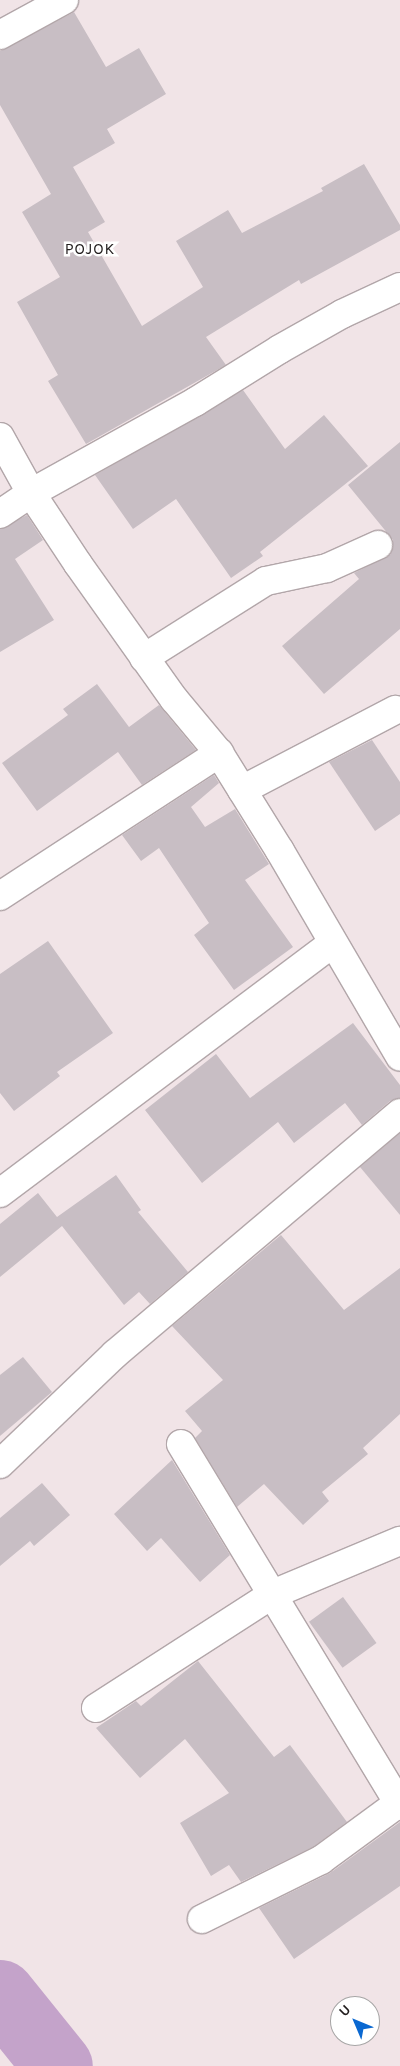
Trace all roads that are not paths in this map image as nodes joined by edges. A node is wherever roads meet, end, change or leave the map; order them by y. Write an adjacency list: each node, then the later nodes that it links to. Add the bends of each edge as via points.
1 (64, 0): 2 (street)
2 (0, 35)
3 (400, 287): 5 (street, via 334,318 195,402)
4 (0, 437): 5 (street)
5 (31, 493): 6 (street); 8 (street)
6 (0, 514)
7 (378, 545): 8 (street, via 327,568 266,581)
8 (144, 658): 10 (street)
9 (395, 710): 11 (street)
10 (219, 753): 11 (street); 12 (street)
11 (242, 790): 13 (street)
12 (0, 896)
13 (333, 944): 14 (street); 16 (street)
14 (400, 1056)
15 (400, 1113): 18 (street, via 115,1354)
16 (0, 1194)
17 (181, 1444): 20 (street)
18 (0, 1464)
19 (400, 1540): 20 (street)
20 (273, 1594): 21 (street); 22 (street)
21 (96, 1708)
22 (399, 1804): 23 (street, via 321,1860)
23 (202, 1919)

